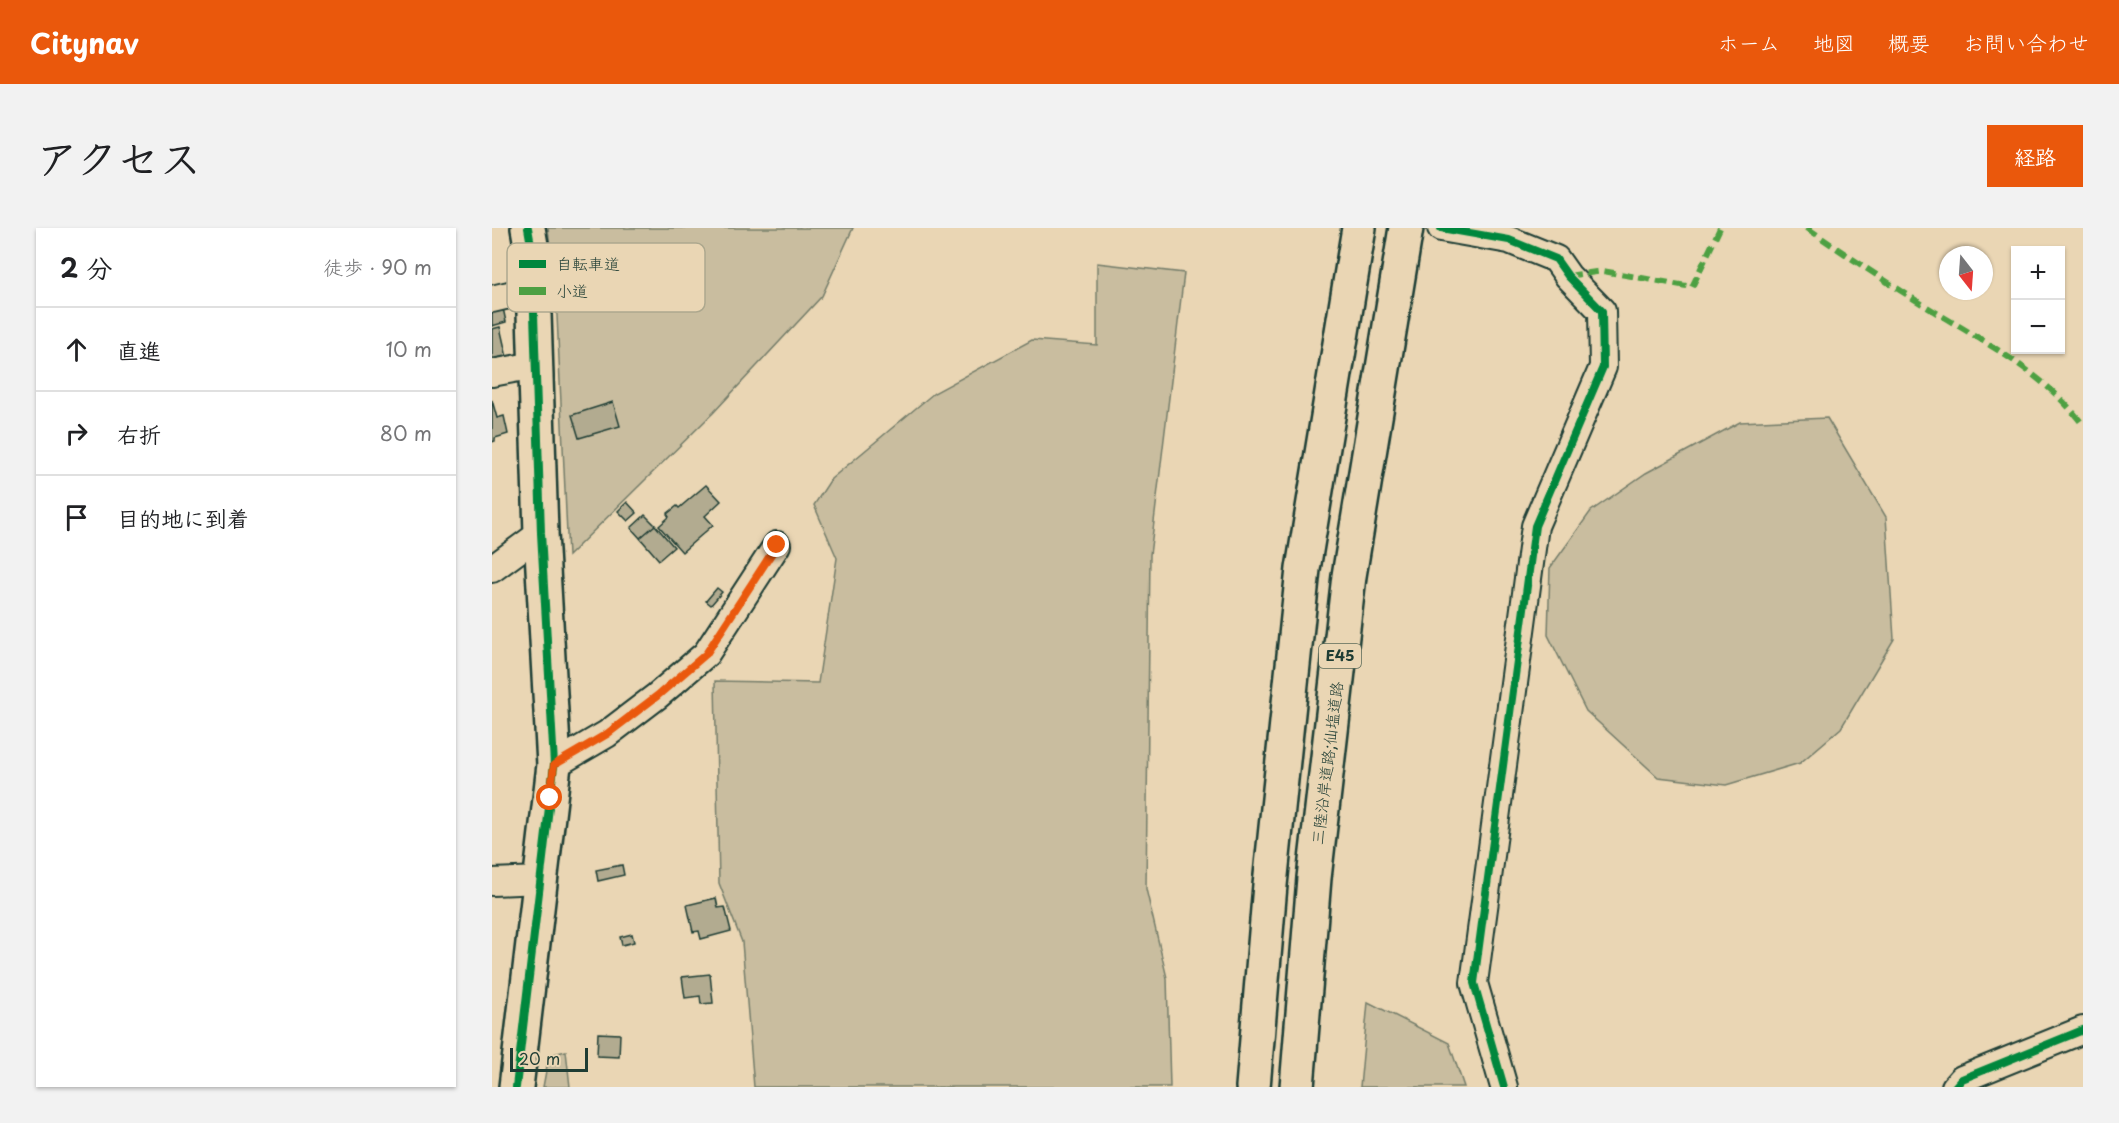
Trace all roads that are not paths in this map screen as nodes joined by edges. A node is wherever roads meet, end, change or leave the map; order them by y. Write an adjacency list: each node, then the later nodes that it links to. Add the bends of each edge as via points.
1 (528, 228): 5 (main road)
2 (1359, 228): 19 (main road, E45, via 1303,569)
3 (1406, 228): 20 (main road, 三陸沿岸道路;仙塩道路 / E45, via 1349,576 1314,878)
4 (1440, 228): 21 (street, via 1509,240 1556,259 1602,311 1603,367 1535,526 1474,983)
5 (531, 243)
6 (507, 295): 7 (street)
7 (492, 299)
8 (535, 312): 9 (main road)
9 (536, 365): 10 (street); 11 (main road)
10 (492, 373)
11 (541, 533): 13 (street); 14 (main road)
12 (777, 545): 14 (street, via 706,654 607,734)
13 (492, 569)
14 (554, 765): 15 (main road)
15 (541, 880): 16 (street); 18 (main road)
16 (492, 882)
17 (2083, 1030): 22 (street, via 1962,1079)
18 (516, 1087)
19 (1253, 1087)
20 (1297, 1087)
21 (1504, 1087)
22 (1955, 1087)

